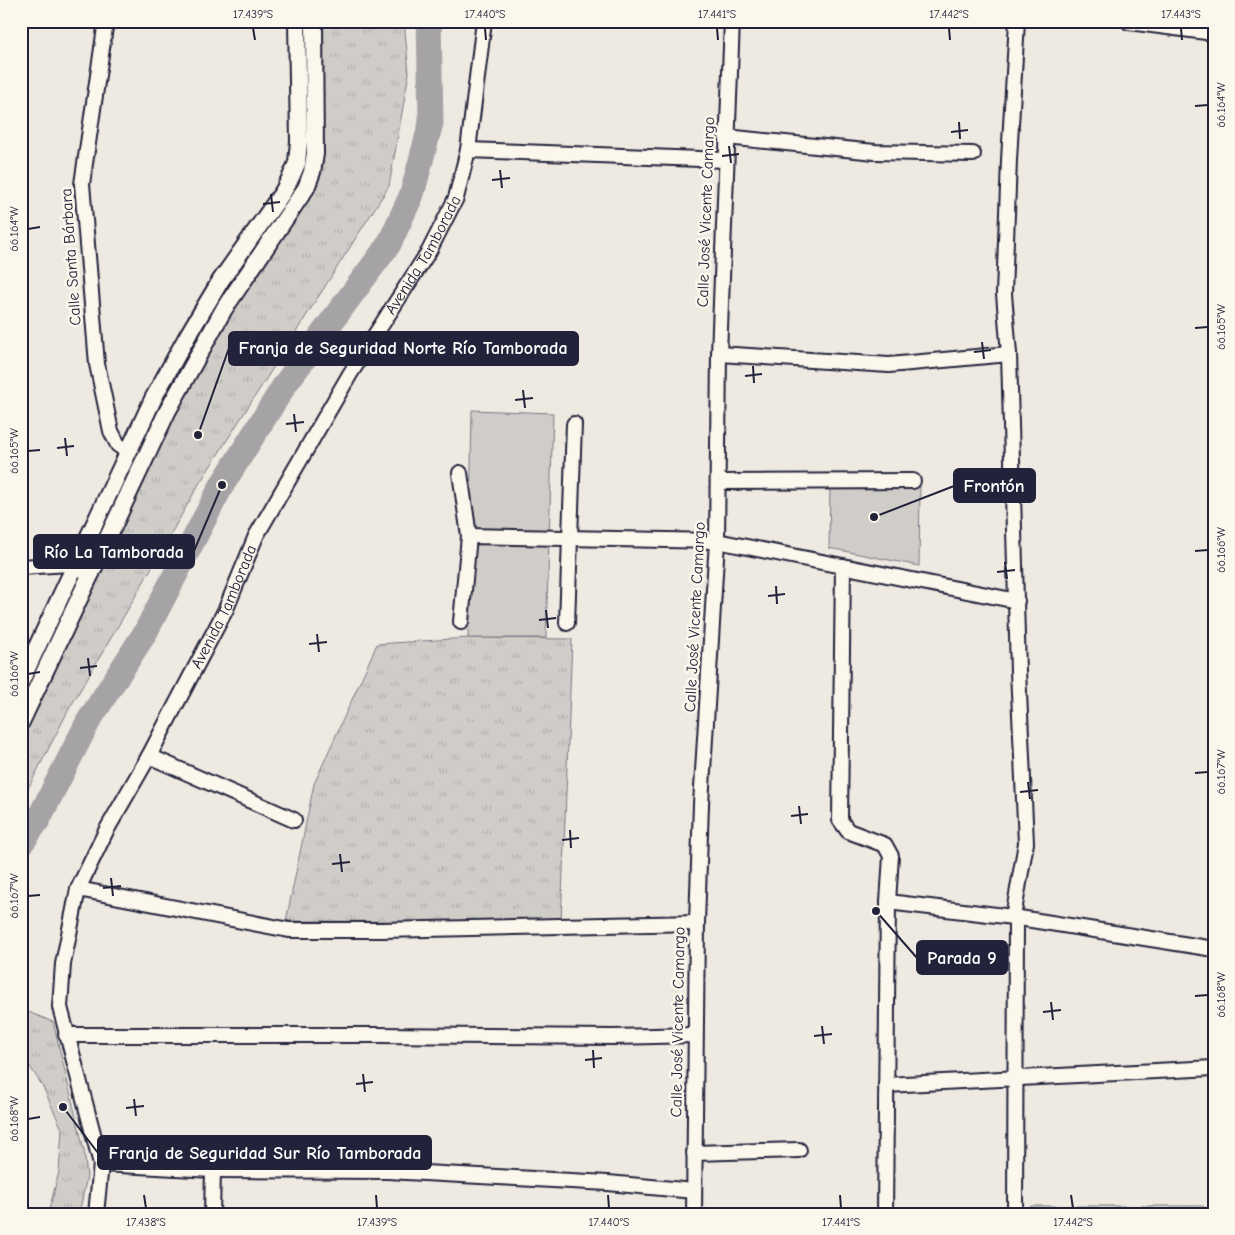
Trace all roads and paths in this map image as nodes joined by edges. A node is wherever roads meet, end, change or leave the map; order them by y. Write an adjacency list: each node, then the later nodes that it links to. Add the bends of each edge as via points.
1 (106, 21): 16 (street, Calle Santa Bárbara, via 82,184 97,364 111,431 118,445)
2 (297, 21): 16 (main road, via 297,163 283,192 221,280 188,335)
3 (314, 21): 26 (main road, via 315,154 306,188 224,309 188,371)
4 (484, 21): 10 (street, Avenida Tamborada)
5 (732, 21): 9 (street, Calle José Vicente Camargo)
6 (1017, 21): 14 (street, via 1004,294)
7 (1129, 21): 8 (main road)
8 (1214, 32)
9 (726, 137): 11 (street, via 875,152); 12 (street, Calle José Vicente Camargo)
10 (468, 150): 12 (street); 32 (street, Avenida Tamborada, via 456,198 429,251 350,374 256,536 226,609)
11 (973, 154)
12 (726, 160): 13 (street, Calle José Vicente Camargo)
13 (718, 354): 14 (street, via 889,365); 19 (street, Calle José Vicente Camargo)
14 (1009, 354): 27 (street)
15 (574, 424): 21 (street)
16 (129, 452): 23 (main road)
17 (460, 472): 20 (street)
18 (913, 481): 19 (street)
19 (719, 482): 22 (street, Calle José Vicente Camargo)
20 (469, 536): 21 (street); 28 (street)
21 (570, 539): 22 (street); 29 (street)
22 (717, 541): 24 (street); 37 (street, Calle José Vicente Camargo)
23 (75, 565): 25 (street); 26 (street); 30 (main road)
24 (843, 566): 27 (street); 35 (street, via 840,820 848,831 885,845 891,856)
25 (21, 567)
26 (92, 574): 31 (main road)
27 (1017, 601): 36 (street, via 1026,843)
28 (461, 622)
29 (567, 623)
30 (21, 681)
31 (21, 722)
32 (149, 756): 33 (street); 34 (street, Avenida Tamborada, via 106,831)
33 (294, 820)
34 (78, 889): 37 (street, via 289,930); 39 (street, Avenida Tamborada, via 64,964 60,1007)
35 (888, 902): 36 (street); 43 (street)
36 (1014, 917): 38 (street); 42 (street)
37 (696, 923): 40 (street, Calle José Vicente Camargo)
38 (1214, 949)
39 (66, 1035): 40 (street, via 613,1038); 46 (street, Avenida Tamborada)
40 (695, 1035): 45 (street, Calle José Vicente Camargo)
41 (1214, 1068): 42 (street)
42 (1016, 1080): 43 (street); 53 (street)
43 (886, 1086): 52 (street)
44 (799, 1150): 45 (street)
45 (694, 1154): 48 (street, Calle José Vicente Camargo)
46 (100, 1164): 47 (street); 49 (street, Avenida Tamborada)
47 (212, 1170): 48 (street, via 388,1171); 50 (street)
48 (694, 1191): 51 (street, Calle José Vicente Camargo)
49 (96, 1214)
50 (212, 1214)
51 (694, 1214)
52 (884, 1214)
53 (1016, 1214)

